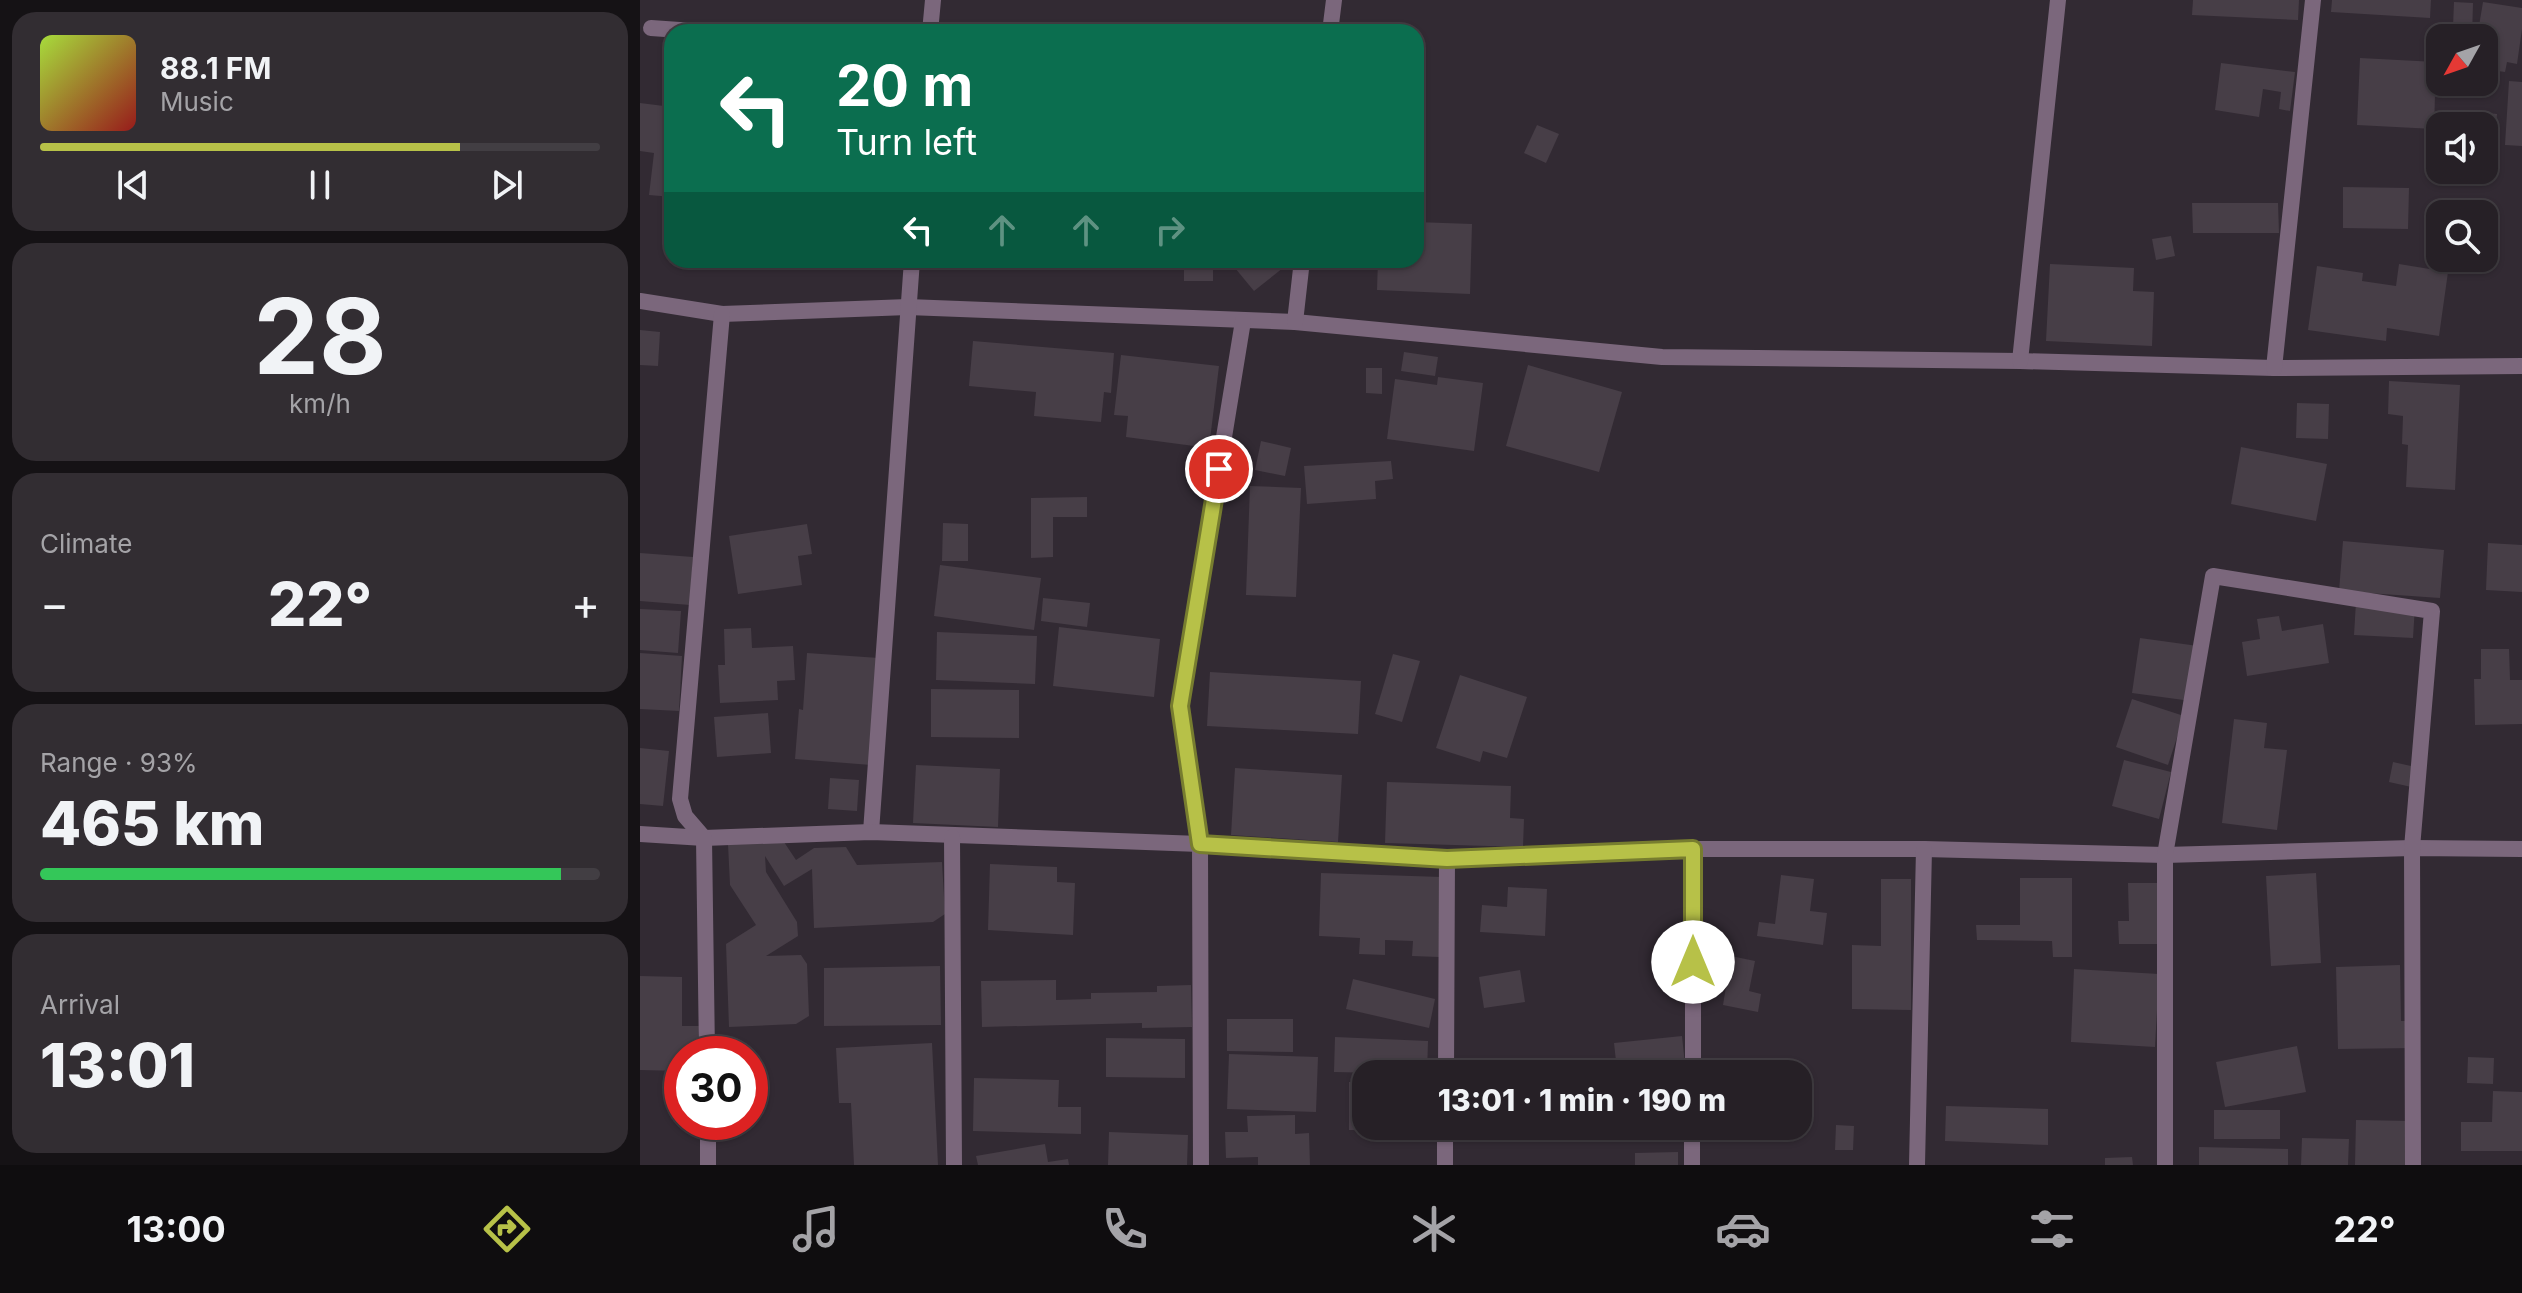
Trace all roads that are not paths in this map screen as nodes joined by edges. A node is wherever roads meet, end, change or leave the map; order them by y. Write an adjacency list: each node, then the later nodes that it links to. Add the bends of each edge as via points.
1 (933, 0): 5 (street)
2 (1334, 0): 6 (street)
3 (2058, 0): 16 (street)
4 (2313, 0): 18 (street)
5 (931, 24)
6 (1331, 24)
7 (651, 28): 8 (street)
8 (664, 29)
9 (911, 268): 12 (street)
10 (1301, 268): 15 (street)
11 (640, 301): 13 (street)
12 (908, 307): 13 (street); 14 (street); 19 (street)
13 (722, 314): 22 (street, via 680,799 685,816)
14 (1243, 321): 15 (street); 23 (street, via 1180,706)
15 (1295, 322): 16 (street, via 1662,357)
16 (2020, 361): 18 (street)
17 (2522, 366): 18 (street)
18 (2274, 368)
19 (871, 832): 21 (street); 22 (street)
20 (640, 834): 22 (street)
21 (952, 837): 23 (street); 37 (street)
22 (704, 838): 30 (street)
23 (1200, 844): 29 (street); 38 (street)
24 (2412, 848): 27 (street); 28 (street); 28 (street, via 2432,611 2213,576); 43 (street)
25 (1693, 849): 26 (street); 29 (street); 32 (street)
26 (1924, 849): 28 (street); 41 (street)
27 (2522, 849)
28 (2165, 855): 42 (street)
29 (1447, 859): 31 (street)
30 (707, 1036)
31 (1446, 1060)
32 (1693, 1060)
33 (708, 1140): 36 (street)
34 (1445, 1140): 39 (street)
35 (1692, 1140): 40 (street)
36 (708, 1165)
37 (954, 1165)
38 (1201, 1165)
39 (1445, 1165)
40 (1692, 1165)
41 (1917, 1165)
42 (2165, 1165)
43 (2413, 1165)

